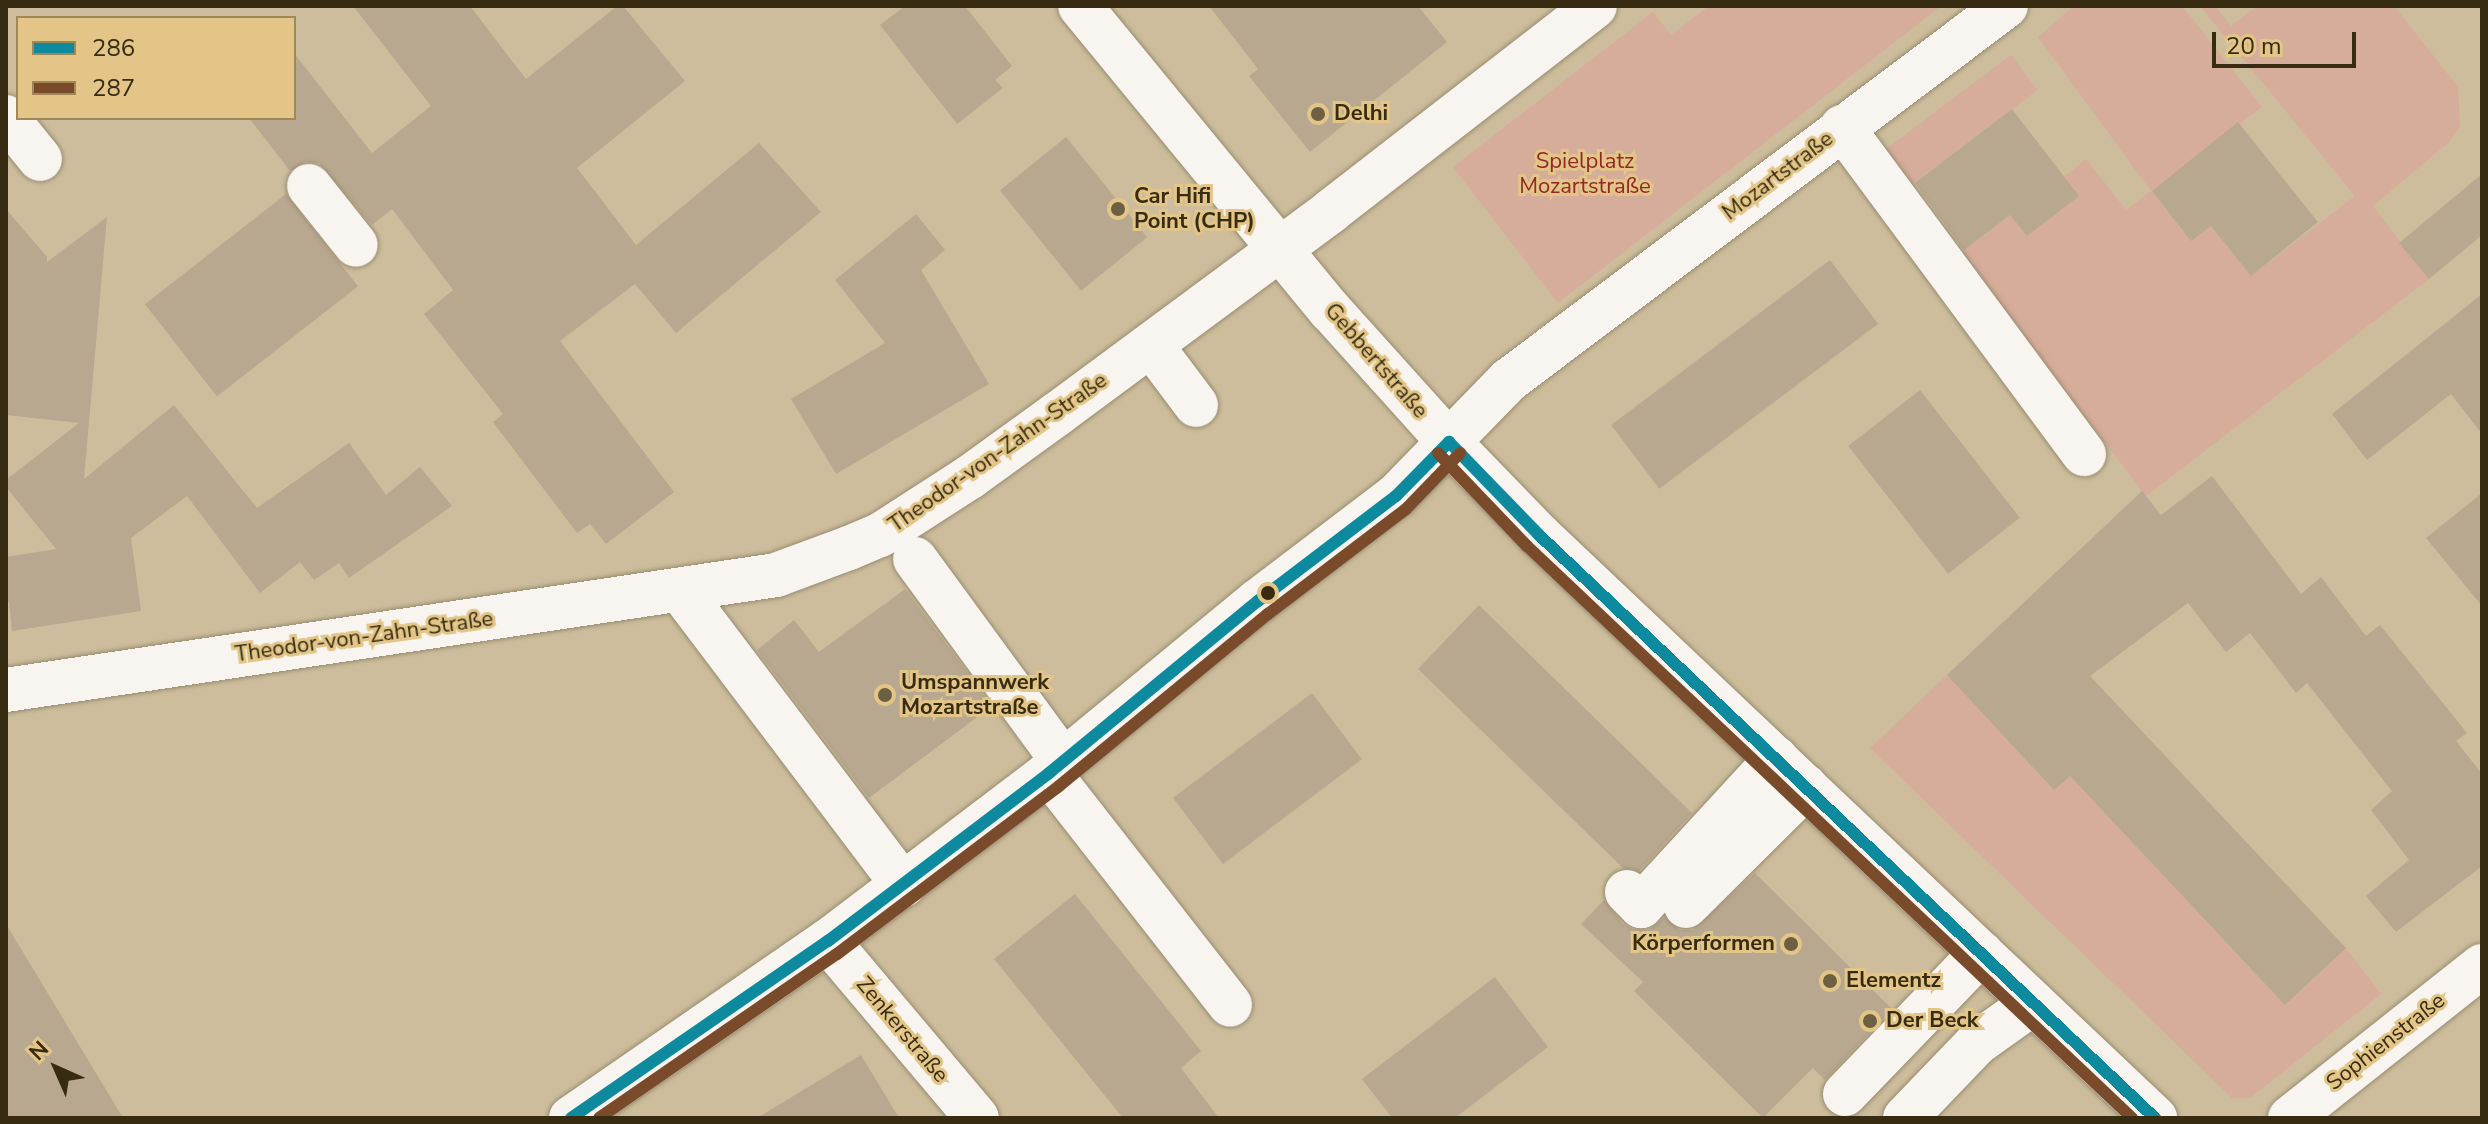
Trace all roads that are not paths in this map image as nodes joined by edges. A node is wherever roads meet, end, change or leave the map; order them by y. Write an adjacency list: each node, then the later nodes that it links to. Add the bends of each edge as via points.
1 (1080, 6): 9 (street, Gebbertstraße)
2 (1595, 6): 9 (street, Theodor-von-Zahn-Straße)
3 (2006, 6): 5 (street, Mozartstraße)
4 (6, 117): 6 (street)
5 (1842, 127): 12 (street, Mozartstraße, via 1509,380); 13 (street)
6 (40, 159)
7 (309, 186): 8 (street)
8 (356, 245)
9 (1281, 249): 10 (street, Theodor-von-Zahn-Straße); 12 (street, Gebbertstraße)
10 (1151, 345): 11 (street); 15 (street, Theodor-von-Zahn-Straße, via 970,477 880,535 776,575)
11 (1196, 405)
12 (1449, 442): 17 (street, Mozartstraße, via 1396,496); 18 (street, Gebbertstraße)
13 (2084, 454)
14 (915, 559): 17 (street)
15 (680, 590): 16 (street, Theodor-von-Zahn-Straße); 19 (street)
16 (6, 690)
17 (1056, 767): 19 (street, Mozartstraße); 26 (street)
18 (1791, 773): 20 (street, via 1641,906); 21 (street); 23 (street, Gebbertstraße)
19 (903, 885): 22 (street, Mozartstraße)
20 (1627, 892)
21 (1686, 906)
22 (828, 941): 28 (street, Mozartstraße); 29 (street, Zenkerstraße)
23 (1981, 953): 25 (street, Gebbertstraße); 27 (street)
24 (2482, 966): 32 (street, Sophienstraße)
25 (2033, 1003): 30 (street, via 1977,1043); 31 (street, Gebbertstraße)
26 (1230, 1005)
27 (1845, 1094)
28 (571, 1118)
29 (977, 1118)
30 (1905, 1118)
31 (2155, 1118)
32 (2290, 1118)

